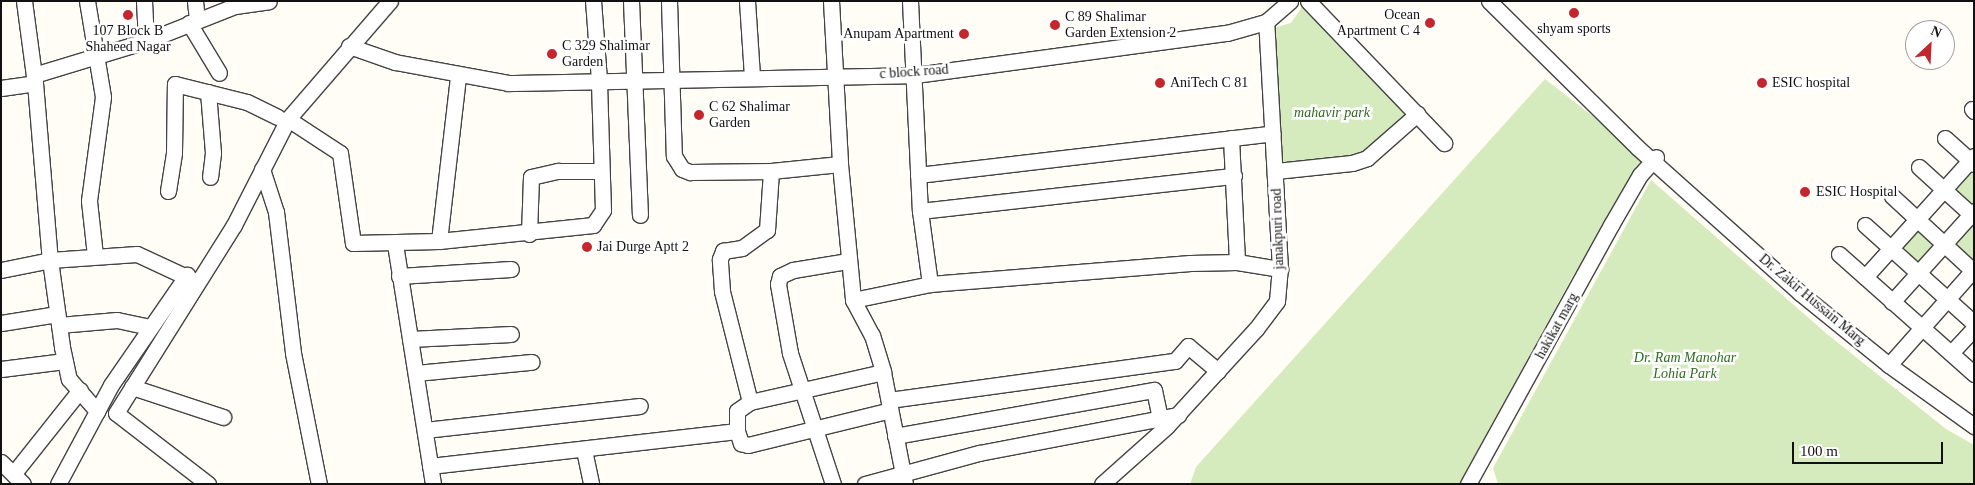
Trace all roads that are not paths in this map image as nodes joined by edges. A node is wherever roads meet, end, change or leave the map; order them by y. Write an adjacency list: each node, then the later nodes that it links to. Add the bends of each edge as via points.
1 (24, 1): 28 (street)
2 (87, 1): 21 (street)
3 (144, 1): 19 (street)
4 (195, 1): 17 (street)
5 (270, 1): 17 (street, via 236,6)
6 (390, 1): 20 (street)
7 (593, 1): 29 (street)
8 (631, 1): 30 (street)
9 (670, 1): 27 (street)
10 (747, 1): 26 (street)
11 (831, 1): 23 (street)
12 (910, 1): 24 (street)
13 (1290, 1): 18 (street, c block road)
14 (1308, 1): 33 (street)
15 (1489, 1): 40 (street, Dr. Zakir Hussain Marg)
16 (1502, 1): 40 (street, Dr. Zakir Hussain Marg)
17 (193, 21): 19 (street); 22 (street)
18 (1266, 22): 24 (street, c block road, via 1189,40); 35 (street, janakpuri road)
19 (146, 41): 21 (street)
20 (349, 46): 25 (street, c block road, via 395,62); 34 (street)
21 (96, 58): 28 (street); 64 (street, via 103,97 89,201)
22 (219, 73)
23 (834, 75): 24 (street, c block road); 26 (street, c block road); 41 (street)
24 (915, 75): 47 (street)
25 (458, 76): 29 (street, c block road, via 526,84); 59 (street)
26 (752, 76): 27 (street, c block road)
27 (673, 78): 30 (street, c block road); 45 (street, via 674,156 682,169 690,172)
28 (35, 79): 31 (street); 65 (street)
29 (599, 80): 30 (street, c block road); 44 (street)
30 (637, 80): 55 (street)
31 (1, 88)
32 (208, 92): 34 (street, via 247,102); 49 (street, via 213,153); 51 (street, via 174,84 174,152)
33 (1417, 114): 38 (street); 46 (street, via 1367,158 1352,163)
34 (283, 118): 43 (street); 60 (street, via 340,153 353,243)
35 (1273, 133): 36 (street); 46 (street, janakpuri road)
36 (1232, 138): 47 (street); 48 (street)
37 (1945, 138): 39 (street)
38 (1444, 143)
39 (1972, 160): 50 (street)
40 (1653, 163): 91 (street, Dr. Zakir Hussain Marg, via 1800,293); 125 (street, hakikat marg, via 1611,225)
41 (840, 164): 45 (street); 66 (street)
42 (1918, 167): 50 (street)
43 (262, 169): 75 (street, via 234,226); 119 (street, via 276,212 293,353)
44 (601, 171): 58 (street, via 603,210 598,221 588,227); 58 (street, via 558,171 531,177)
45 (771, 171): 100 (street, via 767,230 742,248 723,251 720,259 722,291)
46 (1276, 171): 68 (street, janakpuri road)
47 (918, 175): 53 (street)
48 (1234, 176): 53 (street); 67 (street)
49 (210, 177)
50 (1944, 190): 54 (street); 56 (street)
51 (168, 191)
52 (1892, 196): 56 (street)
53 (920, 211): 76 (street)
54 (1973, 214): 61 (street)
55 (640, 216)
56 (1917, 219): 61 (street); 62 (street)
57 (1865, 225): 62 (street)
58 (529, 234): 59 (street)
59 (439, 241): 60 (street)
60 (396, 244): 73 (street)
61 (1944, 244): 71 (street); 72 (street)
62 (1891, 248): 72 (street); 74 (street)
63 (1839, 254): 74 (street)
64 (95, 255): 65 (street); 75 (street, via 137,254)
65 (50, 260): 70 (street); 80 (street)
66 (848, 261): 78 (street); 99 (street, via 793,270 780,276 779,296 790,352)
67 (1237, 262): 68 (street); 76 (street, via 1190,262)
68 (1280, 268): 93 (street, janakpuri road, via 1277,301)
69 (511, 269): 73 (street)
70 (1, 270)
71 (1973, 271): 77 (street)
72 (1918, 273): 77 (street); 79 (street)
73 (399, 276): 87 (street)
74 (1865, 277): 79 (street)
75 (192, 278): 83 (street); 97 (street)
76 (930, 284): 78 (street)
77 (1947, 299): 82 (street); 84 (street)
78 (854, 300): 94 (street, via 872,335)
79 (1892, 302): 84 (street)
80 (58, 320): 81 (street); 83 (street, via 116,320); 89 (street)
81 (1, 323)
82 (1974, 323)
83 (150, 327): 103 (street)
84 (1922, 328): 88 (street); 91 (street)
85 (1974, 328): 88 (street)
86 (511, 334): 87 (street)
87 (410, 339): 95 (street)
88 (1951, 354): 96 (street)
89 (64, 361): 92 (street); 98 (street, via 69,379)
90 (531, 362): 95 (street)
91 (1889, 365): 107 (street, Dr. Zakir Hussain Marg)
92 (1, 369)
93 (1218, 370): 101 (street, via 1188,346 1175,361); 104 (street, janakpuri road)
94 (883, 372): 99 (street); 101 (street)
95 (416, 373): 109 (street)
96 (1974, 374)
97 (132, 387): 105 (street); 118 (street, via 116,413)
98 (80, 390): 103 (street); 115 (street)
99 (802, 390): 100 (street); 108 (street)
100 (750, 402): 110 (street, via 737,411)
101 (890, 405): 108 (street); 111 (street)
102 (640, 406): 109 (street)
103 (97, 411): 117 (street)
104 (1178, 415): 106 (street); 124 (street, janakpuri road)
105 (224, 417)
106 (1160, 418): 111 (street, via 1154,390); 116 (street, via 1009,447)
107 (1974, 426)
108 (814, 427): 110 (street, via 748,445 741,443); 122 (street)
109 (425, 430): 114 (street)
110 (737, 431): 112 (street)
111 (896, 436): 116 (street)
112 (584, 450): 114 (street); 121 (street)
113 (1, 462): 115 (street)
114 (430, 466): 120 (street)
115 (19, 478)
116 (904, 478): 123 (street)
117 (58, 484)
118 (208, 484)
119 (319, 484)
120 (433, 484)
121 (591, 484)
122 (833, 484)
123 (865, 484)
124 (1102, 484)
125 (1468, 484)

